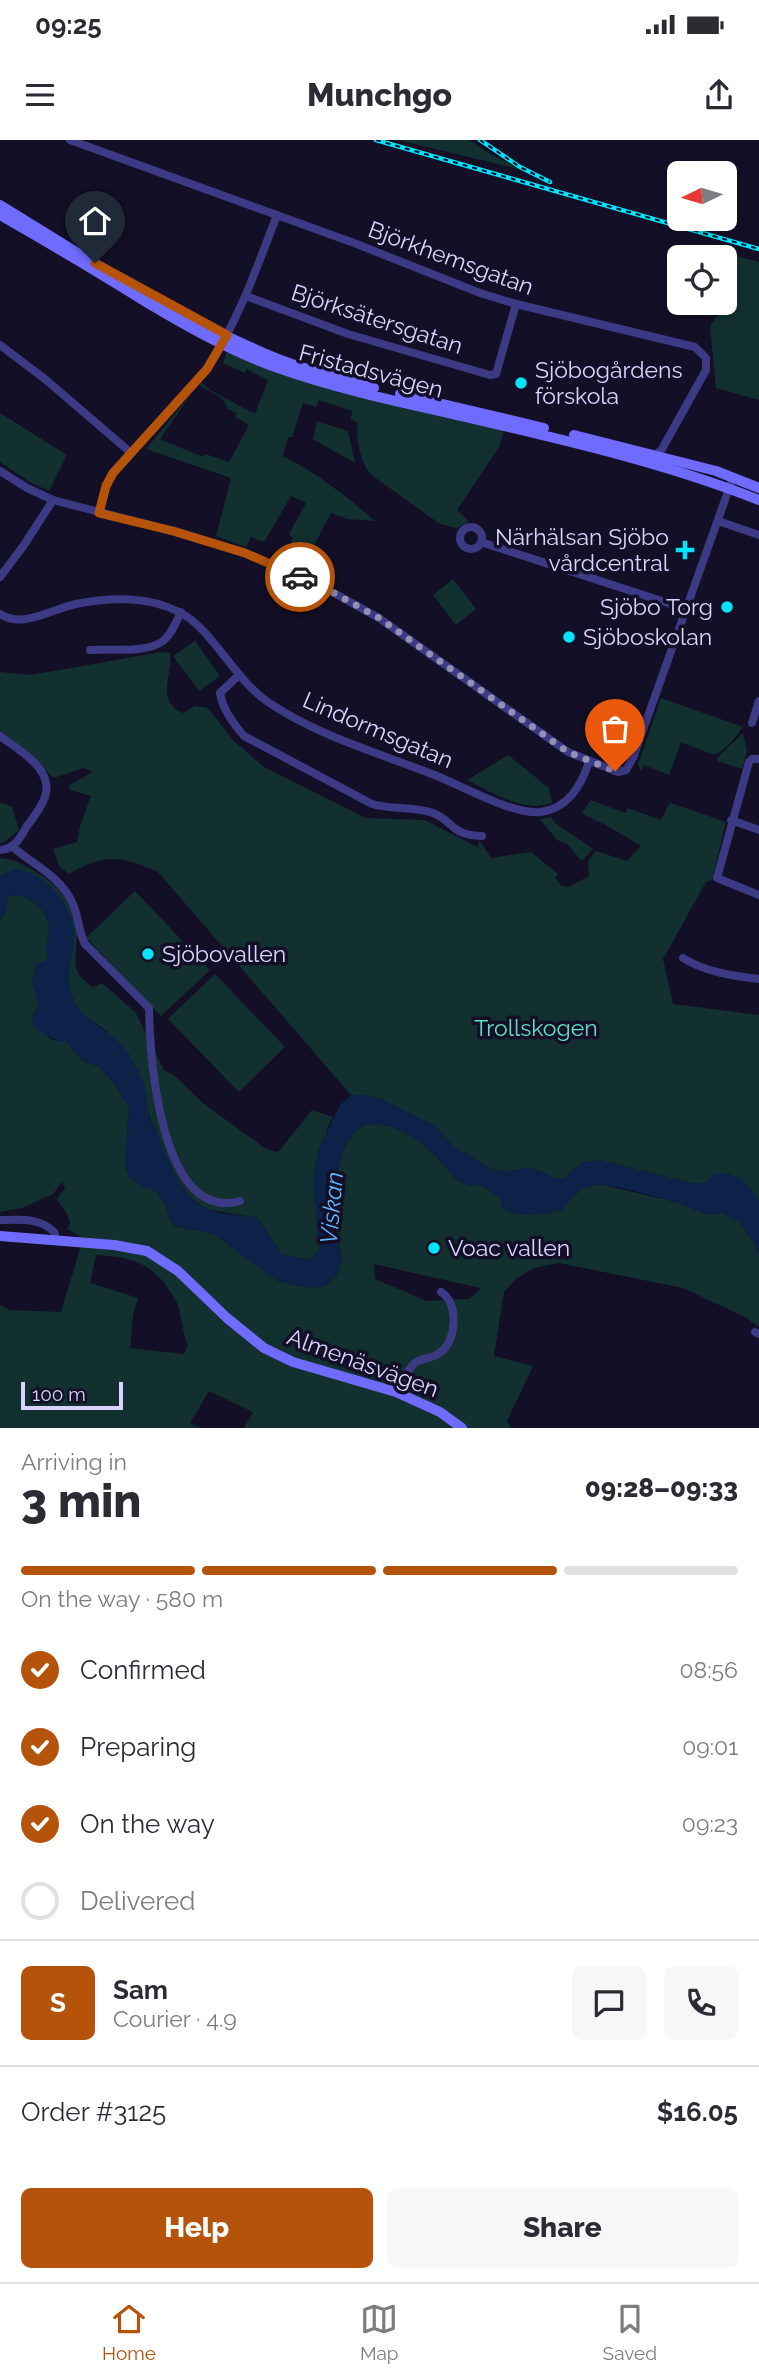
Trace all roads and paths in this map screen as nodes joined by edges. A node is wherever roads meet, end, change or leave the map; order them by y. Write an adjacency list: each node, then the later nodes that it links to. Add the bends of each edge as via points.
1 (70, 140): 4 (street, Björkhemsgatan)
2 (0, 205): 7 (street, Fristadsvägen)
3 (0, 215): 7 (street, Fristadsvägen, via 155,308)
4 (277, 215): 5 (street); 6 (street, Björkhemsgatan)
5 (246, 296): 6 (street, Björksätersgatan, via 348,334 490,375 496,374); 7 (street)
6 (516, 304): 10 (street, Björkhemsgatan, via 695,347 703,354 706,370)
7 (225, 339): 9 (street, via 207,369); 10 (street, Fristadsvägen, via 276,368 338,387)
8 (0, 345): 9 (street)
9 (130, 452): 16 (street, via 108,479)
10 (652, 459): 12 (street, Fristadsvägen)
11 (0, 471): 14 (street)
12 (731, 483): 13 (street, Fristadsvägen); 15 (street, Fristadsvägen); 17 (street)
13 (759, 488)
14 (53, 500): 16 (street); 20 (street)
15 (759, 500)
16 (99, 513): 30 (street, via 245,553 325,588 379,618 549,739)
17 (718, 521): 18 (street); 21 (street)
18 (759, 535)
19 (481, 542): 21 (street)
20 (0, 577)
21 (686, 609): 30 (street, via 626,770 618,772)
22 (180, 612): 23 (street, Lindormsgatan, via 124,599 76,603 27,619); 24 (street, via 168,635 156,645); 25 (street, Lindormsgatan, via 197,624)
23 (0, 614)
24 (90, 650)
25 (238, 676): 30 (street, Lindormsgatan, via 267,701 314,728 520,811 539,813 559,807 575,792); 33 (street, via 220,693 232,723 244,736 372,804 433,813 459,833)
26 (759, 701): 27 (street)
27 (751, 723)
28 (0, 736): 34 (street, via 33,762 46,784 41,804)
29 (756, 759): 31 (street, via 749,762)
30 (589, 762)
31 (731, 820): 32 (street); 36 (street, via 717,878)
32 (759, 830)
33 (482, 836)
34 (13, 847): 35 (street); 39 (street, via 58,883 72,900 85,944 149,1008 162,1123 186,1179 212,1202)
35 (0, 850)
36 (759, 895)
37 (683, 958): 38 (street, via 695,966)
38 (759, 979)
39 (240, 1201)
40 (0, 1220): 42 (street, via 44,1224 55,1233)
41 (0, 1236): 42 (street, Almenäsvägen)
42 (55, 1240): 44 (street, Almenäsvägen, via 147,1251 178,1271 275,1354)
43 (441, 1292): 44 (street, via 449,1297 453,1310 446,1344 441,1353 415,1363)
44 (399, 1393): 45 (street, Almenäsvägen)
45 (462, 1428)

